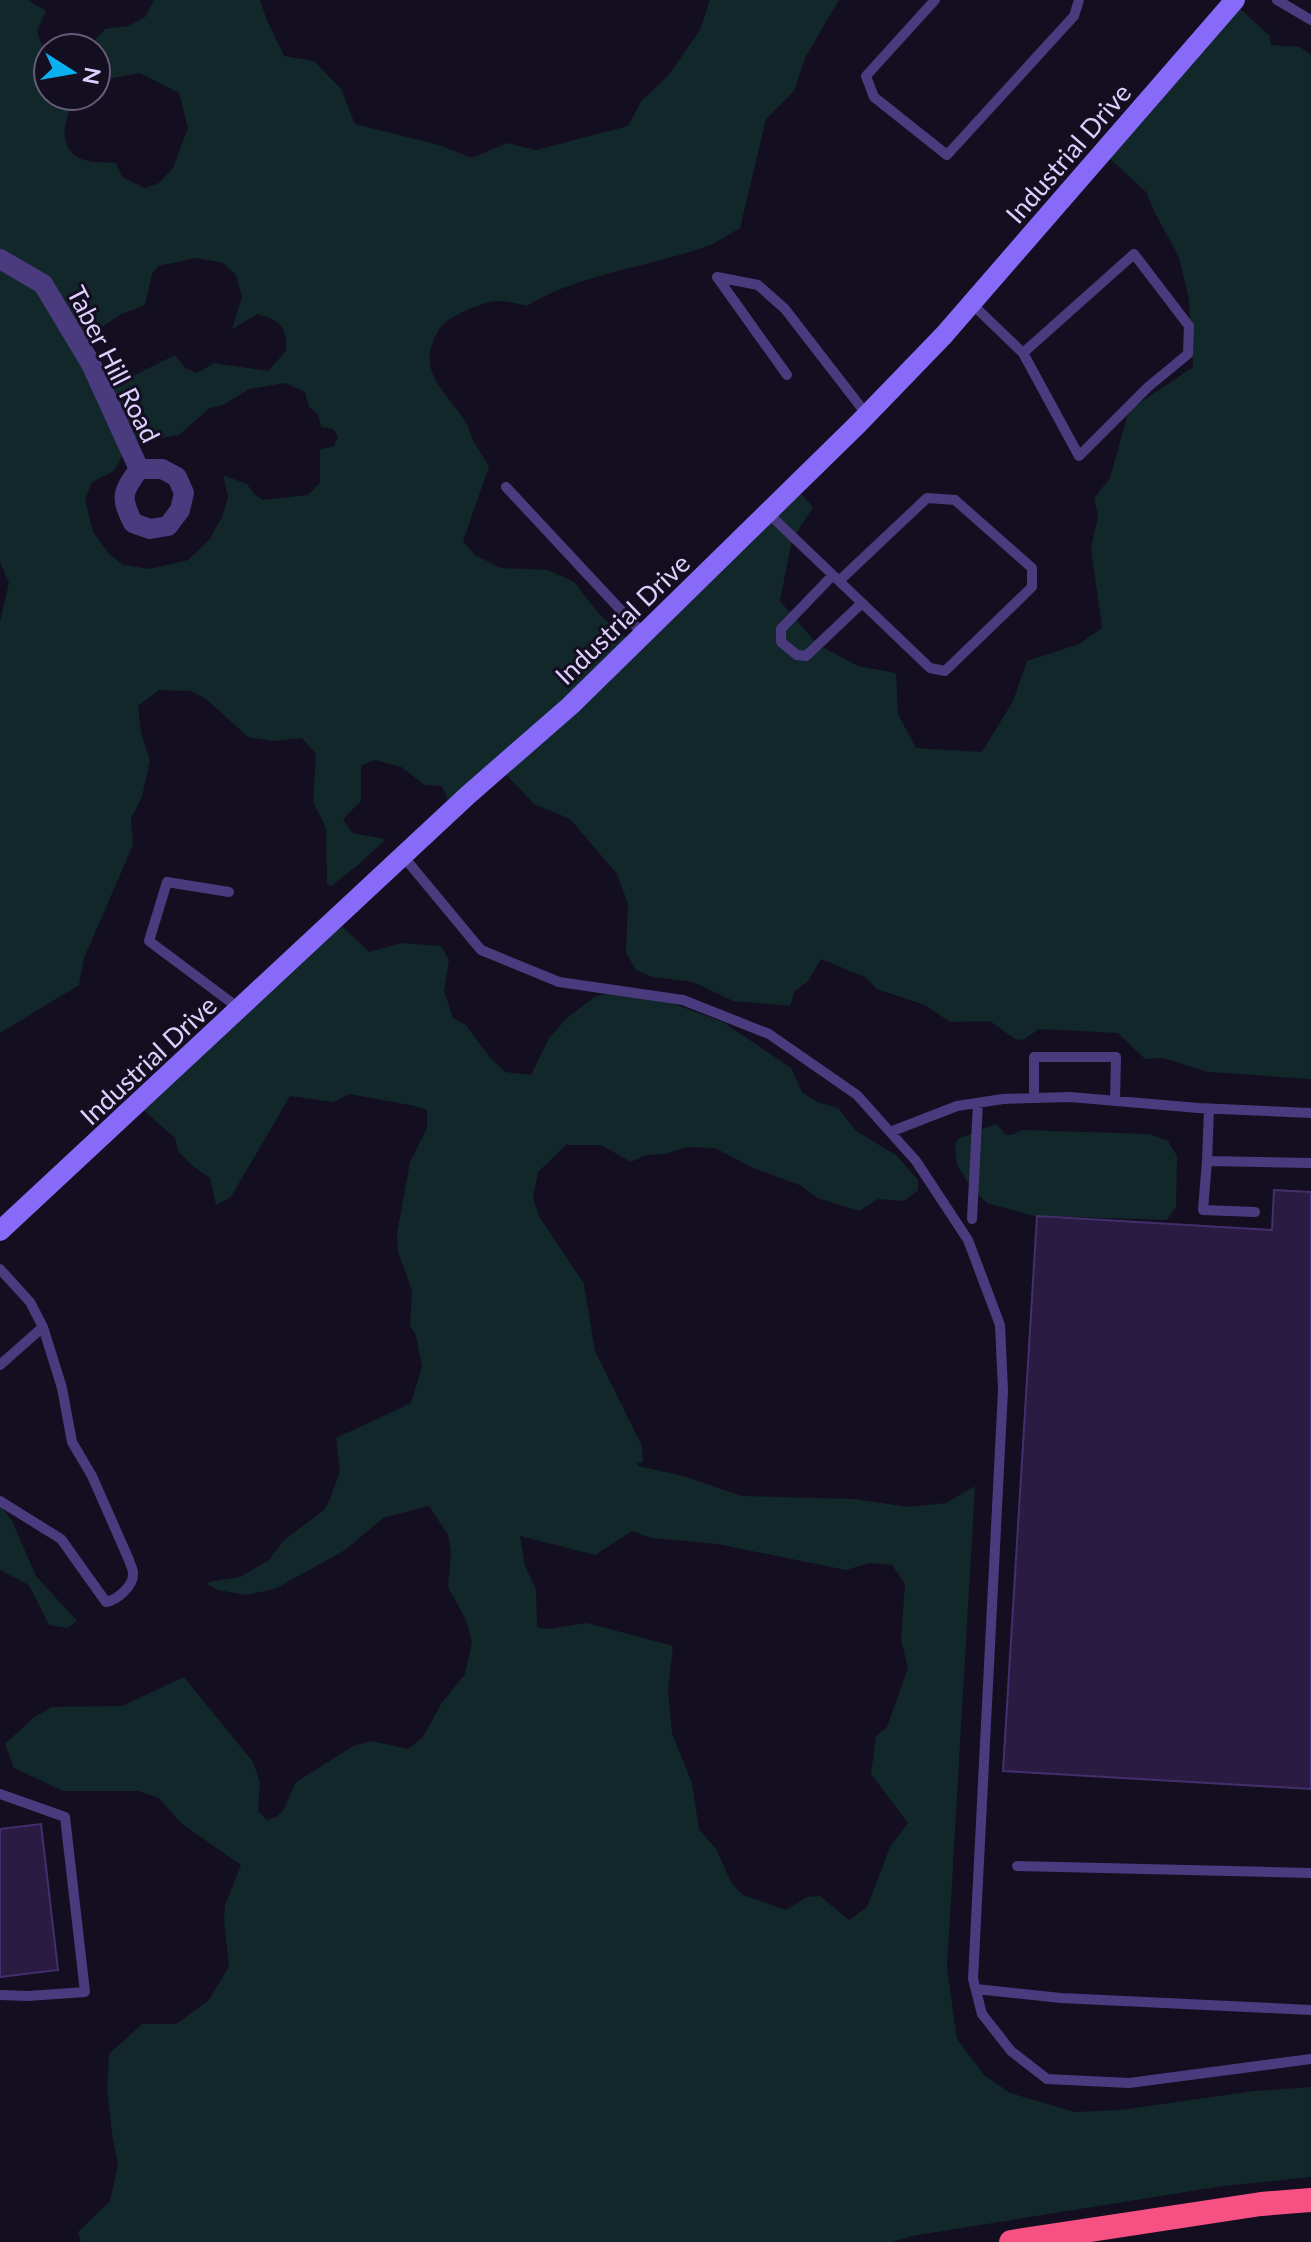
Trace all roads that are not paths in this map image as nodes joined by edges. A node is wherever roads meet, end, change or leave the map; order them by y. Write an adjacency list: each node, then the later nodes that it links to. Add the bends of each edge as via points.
1 (935, 0): 2 (lane, via 866,76 874,97 947,155 1074,16)
2 (1079, 0)
3 (1235, 0): 7 (street, Industrial Drive)
4 (1277, 0): 5 (lane)
5 (1311, 20)
6 (0, 259): 11 (street, Taber Hill Road, via 43,284 91,364)
7 (971, 303): 8 (lane); 10 (street, Industrial Drive)
8 (1023, 353): 8 (lane, via 1134,254 1189,326 1188,354 1079,456)
9 (787, 375): 10 (lane, via 717,277 758,285 785,309)
10 (867, 415): 13 (street, Industrial Drive)
11 (139, 469)
12 (506, 487): 16 (lane)
13 (768, 513): 14 (lane); 16 (street, Industrial Drive)
14 (836, 578): 15 (lane); 15 (lane, via 781,629 781,642 806,656); 15 (lane, via 927,498 955,500 1032,568 1032,587 945,671 930,668)
15 (862, 603)
16 (644, 635): 17 (street, Industrial Drive)
17 (403, 856): 19 (street, Industrial Drive); 25 (lane, via 481,950 559,982 683,1000 769,1034 857,1095)
18 (229, 892): 19 (lane, via 167,882 149,941)
19 (240, 1009): 30 (street, Industrial Drive)
20 (1034, 1098): 21 (lane); 21 (lane, via 1034,1057 1116,1057); 22 (lane)
21 (1115, 1101): 23 (lane)
22 (978, 1103): 25 (lane); 29 (lane)
23 (1209, 1109): 24 (lane); 26 (lane)
24 (1311, 1113)
25 (890, 1132): 38 (lane, via 916,1161 968,1240 1000,1325 1003,1390)
26 (1207, 1161): 27 (lane); 28 (lane, via 1203,1210)
27 (1311, 1163)
28 (1255, 1212)
29 (972, 1219)
30 (0, 1231)
31 (0, 1269): 32 (lane, via 30,1302)
32 (43, 1327): 33 (lane); 34 (lane, via 72,1442 129,1560 131,1583 106,1602 61,1539)
33 (0, 1365)
34 (0, 1501)
35 (0, 1794): 39 (lane, via 65,1817 85,1992)
36 (1017, 1866): 37 (lane)
37 (1311, 1873)
38 (976, 1989): 40 (lane); 41 (lane, via 982,2014 992,2027 1011,2051 1047,2079 1129,2083)
39 (0, 1995)
40 (1311, 2010)
41 (1311, 2059)
42 (1311, 2200): 43 (highway)
43 (1011, 2242)

